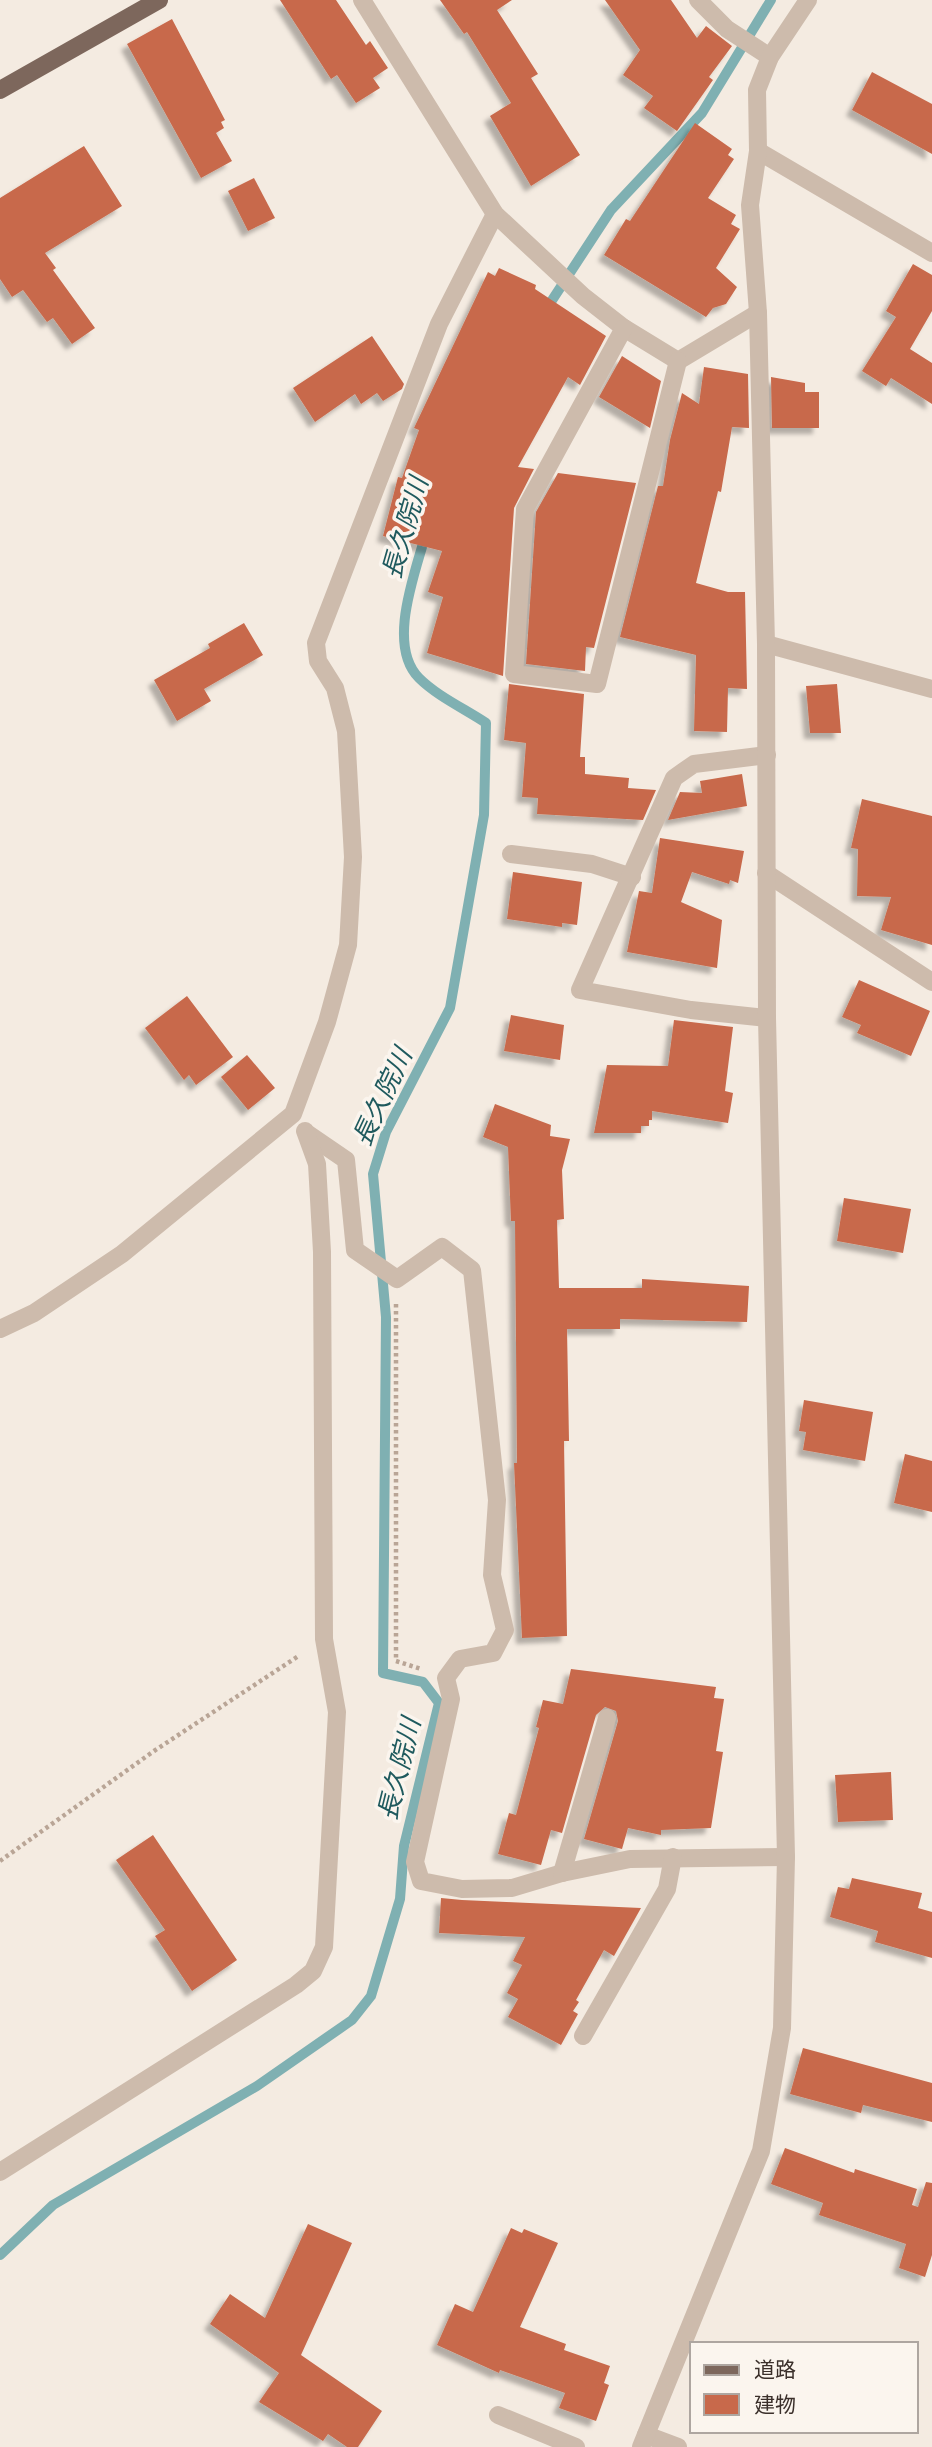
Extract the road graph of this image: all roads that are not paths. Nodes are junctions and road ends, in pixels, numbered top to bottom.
1 (159, 0) edge
2 (362, 0) edge
3 (698, 0) edge
4 (808, 0) edge
5 (766, 55) junction
6 (0, 90) edge
7 (758, 151) junction
8 (495, 214) junction
9 (932, 253) edge
10 (758, 313) junction
11 (624, 328) junction
12 (678, 361) junction
13 (766, 644) junction
14 (932, 689) edge
15 (767, 755) junction
16 (511, 854) dead end
17 (766, 873) junction
18 (632, 877) junction
19 (932, 982) edge
20 (766, 1017) junction
21 (293, 1114) junction
22 (308, 1134) junction
23 (0, 1329) edge
24 (607, 1718) dead end
25 (673, 1857) junction
26 (786, 1857) junction
27 (562, 1873) junction
28 (583, 2036) dead end
29 (0, 2172) edge
30 (498, 2415) dead end
31 (643, 2441) edge
32 (576, 2447) edge
33 (678, 2447) edge

1 - 6 main road
2 - 8 street
3 - 5 street
4 - 5 street
5 - 7 street
7 - 9 street
7 - 10 street
8 - 11 street
8 - 21 street
10 - 12 street
10 - 13 street
11 - 12 street
11 - 12 street
13 - 14 street
13 - 15 street
15 - 17 street
15 - 18 street
16 - 18 street
17 - 19 street
17 - 20 street
18 - 20 street
20 - 26 street
21 - 22 street
21 - 23 street
22 - 27 street
22 - 29 street
24 - 27 street
25 - 26 street
25 - 27 street
25 - 28 street
26 - 31 street
30 - 32 street
31 - 33 street

